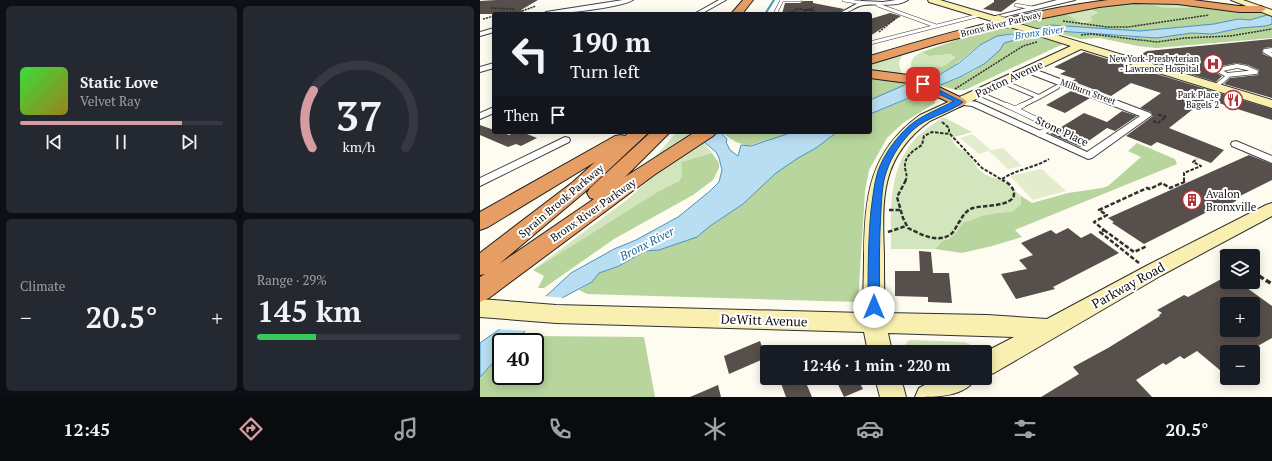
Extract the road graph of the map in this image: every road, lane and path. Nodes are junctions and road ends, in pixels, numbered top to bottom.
1 (630, 0) edge
2 (723, 0) edge
3 (748, 0) edge
4 (800, 0) edge
5 (844, 0) edge
6 (905, 0) edge
7 (933, 0) edge
8 (1068, 0) edge
9 (1113, 0) edge
10 (1134, 0) edge
11 (1234, 0) edge
12 (862, 4) junction
13 (878, 4) junction
14 (609, 5) junction
15 (870, 5) junction
16 (1016, 5) dead end
17 (536, 6) dead end
18 (491, 8) dead end
19 (814, 8) dead end
20 (1032, 8) junction
21 (514, 9) dead end
22 (1261, 9) junction
23 (522, 11) dead end
24 (560, 12) edge
25 (607, 12) edge
26 (701, 12) edge
27 (738, 12) edge
28 (776, 12) edge
29 (804, 12) edge
30 (845, 12) edge
31 (857, 12) edge
32 (1272, 13) edge
33 (1210, 15) dead end
34 (492, 16) edge
35 (990, 17) junction
36 (484, 18) dead end
37 (896, 19) dead end
38 (1059, 21) dead end
39 (938, 26) junction
40 (480, 27) edge
41 (492, 29) edge
42 (492, 30) edge
43 (1272, 30) edge
44 (480, 34) edge
45 (959, 34) junction
46 (874, 35) dead end
47 (885, 35) dead end
48 (894, 37) junction
49 (1079, 41) junction
50 (872, 42) edge
51 (1038, 42) dead end
52 (872, 48) edge
53 (1272, 50) edge
54 (872, 54) edge
55 (1272, 55) edge
56 (872, 59) edge
57 (480, 62) edge
58 (492, 66) edge
59 (492, 66) edge
60 (480, 70) edge
61 (1028, 70) junction
62 (872, 74) edge
63 (1227, 75) junction
64 (911, 79) junction
65 (1003, 82) junction
66 (1057, 87) dead end
67 (1215, 87) junction
68 (978, 93) junction
69 (1039, 96) junction
70 (956, 97) junction
71 (1272, 104) edge
72 (1015, 109) junction
73 (492, 111) edge
74 (1151, 114) junction
75 (480, 116) edge
76 (939, 117) dead end
77 (1162, 120) dead end
78 (948, 133) junction
79 (635, 134) edge
80 (637, 134) edge
81 (659, 134) edge
82 (705, 134) edge
83 (1039, 134) junction
84 (565, 140) dead end
85 (1236, 144) dead end
86 (1049, 159) dead end
87 (1197, 159) dead end
88 (1272, 160) edge
89 (1002, 179) junction
90 (480, 182) edge
91 (1272, 209) edge
92 (888, 210) dead end
93 (901, 210) junction
94 (480, 221) edge
95 (906, 226) junction
96 (1104, 230) junction
97 (888, 232) dead end
98 (1147, 246) dead end
99 (1139, 263) dead end
100 (1260, 276) edge
101 (484, 279) edge
102 (1272, 284) edge
103 (480, 308) edge
104 (875, 324) junction
105 (1048, 329) junction
106 (879, 345) edge
107 (992, 361) edge
108 (890, 385) edge
109 (950, 385) edge
110 (893, 397) edge
111 (928, 397) edge

1 - 14 street
2 - 26 street
3 - 27 highway
4 - 28 lane
5 - 12 lane
6 - 13 street
7 - 35 street
8 - 20 street
9 - 54 highway, Bronx River Parkway
10 - 22 highway, Bronx River Parkway
10 - 45 highway, Bronx River Parkway
11 - 22 street
12 - 15 street
12 - 30 street
13 - 15 street
13 - 39 lane
14 - 24 street
14 - 25 street
15 - 31 street
16 - 20 lane
17 - 23 path
18 - 21 path
19 - 29 path
20 - 35 street
22 - 32 street
33 - 38 path
34 - 36 path
35 - 39 lane
35 - 49 street, bridge
35 - 52 highway
37 - 46 path
39 - 48 lane
40 - 41 street
42 - 44 street
43 - 49 path
45 - 56 highway, Bronx River Parkway
45 - 64 highway
47 - 48 lane
48 - 50 lane
49 - 61 street, Paxton Avenue
49 - 67 street
51 - 70 path
53 - 55 lane
57 - 58 street
59 - 60 street
61 - 65 street, Paxton Avenue
61 - 74 street, Milburn Street
62 - 64 highway
63 - 63 lane
63 - 67 lane
64 - 70 highway
65 - 68 street, Paxton Avenue
65 - 69 lane
66 - 69 lane
67 - 71 street
68 - 70 street, Paxton Avenue
68 - 72 lane
69 - 72 lane
70 - 83 street, Stone Place
70 - 104 street, Paxton Avenue
72 - 83 lane
73 - 75 street
74 - 77 path
74 - 83 street, Stone Place
76 - 78 path
78 - 89 path
78 - 93 path
79 - 94 highway
80 - 101 highway, Sprain Brook Parkway
81 - 101 highway, Sprain Brook Parkway
82 - 101 highway, Bronx River Parkway
84 - 90 street
85 - 88 street
86 - 89 path
87 - 96 path
89 - 95 path
91 - 105 street, Parkway Road
92 - 93 path
93 - 95 path
95 - 97 path
96 - 98 path
96 - 99 path
100 - 102 path
103 - 104 street, DeWitt Avenue
104 - 105 street, DeWitt Avenue
104 - 106 street, Paxton Avenue
105 - 107 street, Parkway Road
108 - 110 street
109 - 111 street

